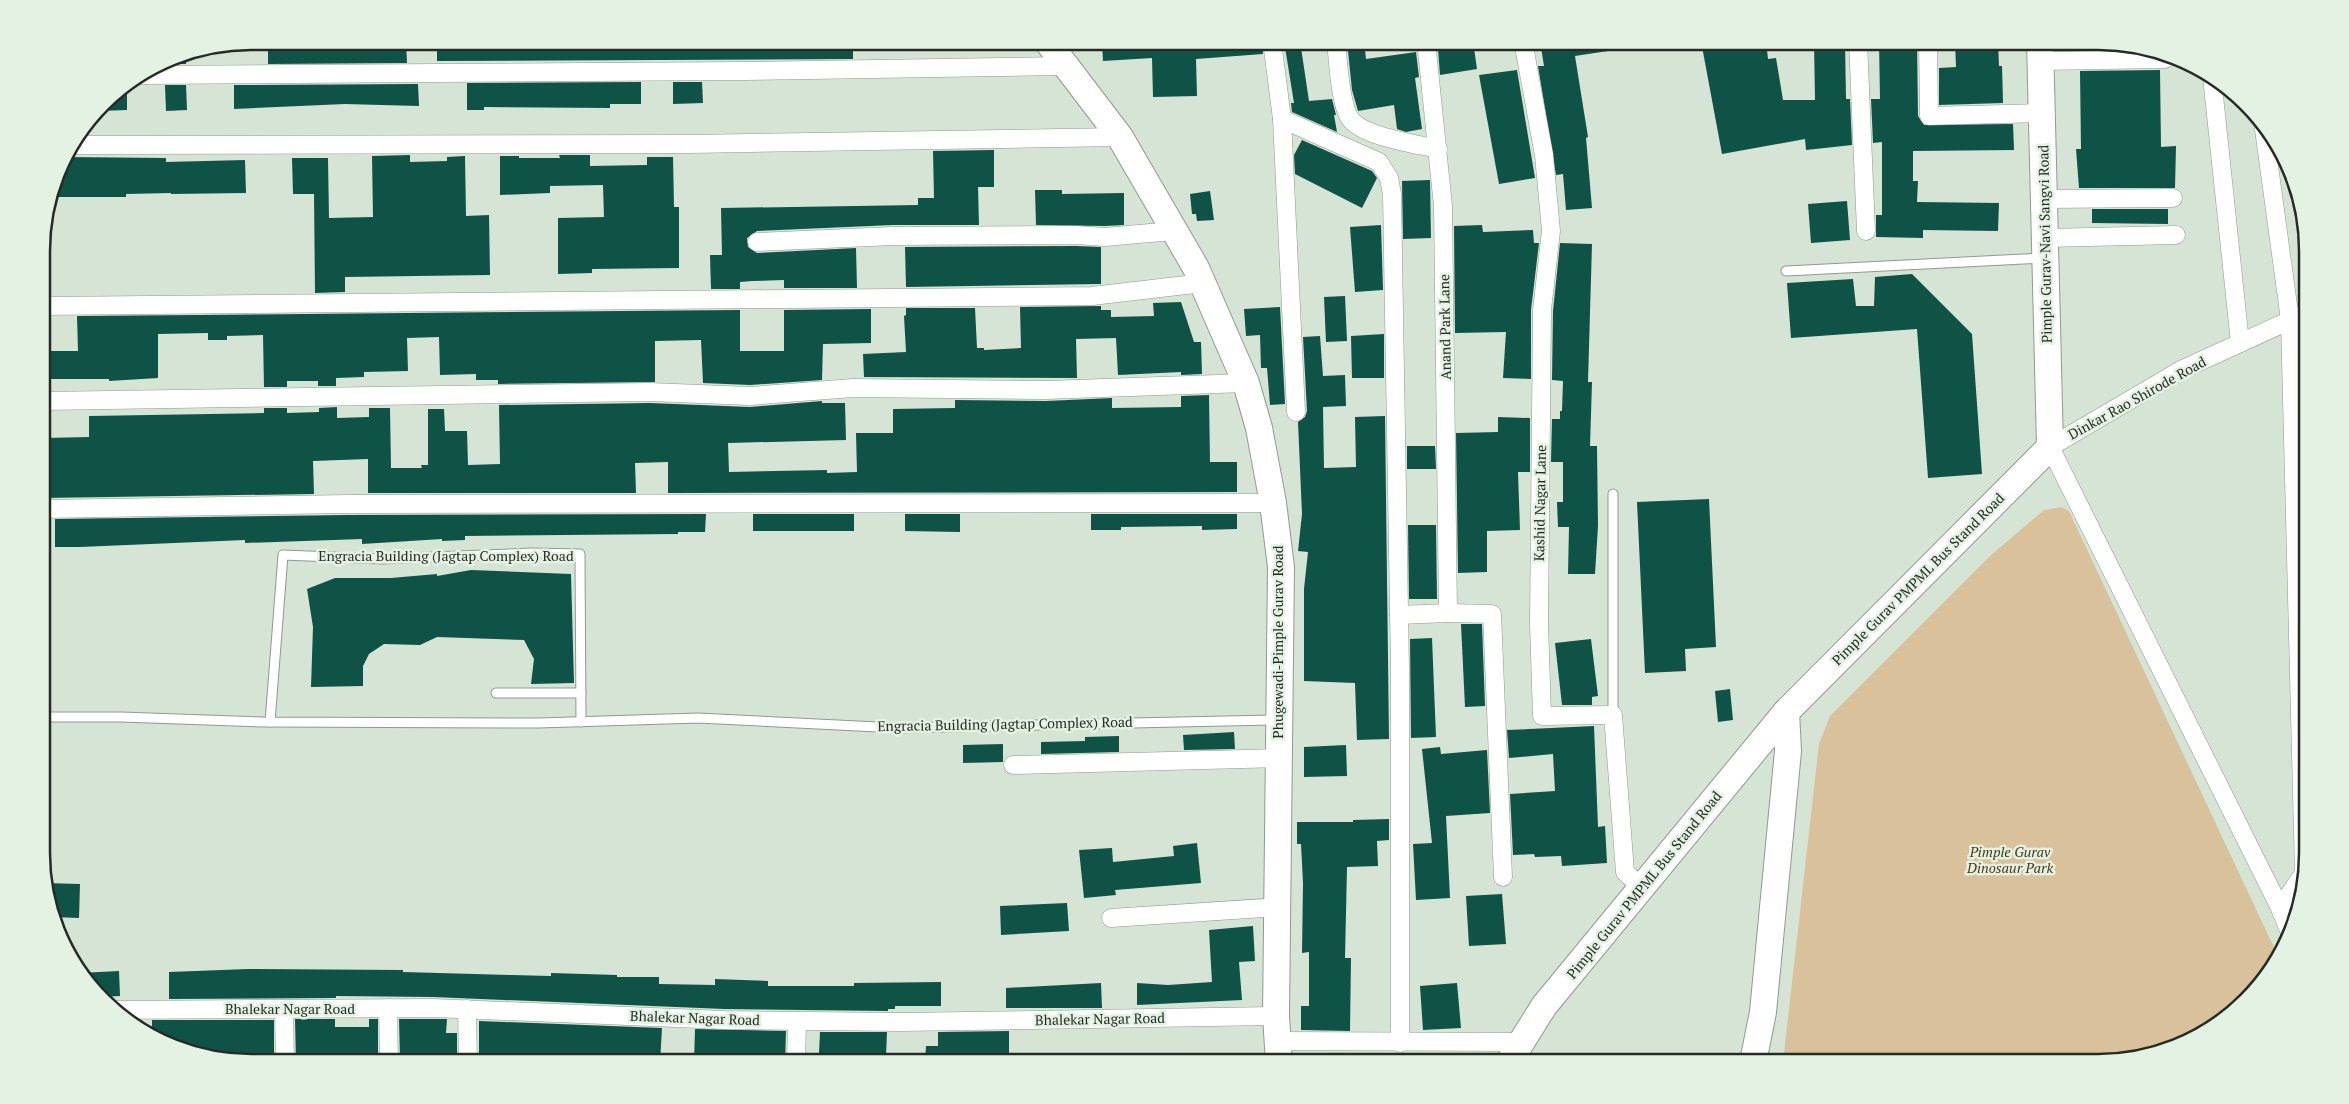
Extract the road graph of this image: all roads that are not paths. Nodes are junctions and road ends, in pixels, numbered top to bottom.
1 (1054, 50) edge
2 (1273, 50) edge
3 (1337, 50) edge
4 (1427, 50) edge
5 (1525, 50) edge
6 (1858, 50) edge
7 (1928, 50) edge
8 (2040, 51) edge
9 (2154, 58) edge
10 (1066, 66) junction
11 (154, 75) edge
12 (2213, 86) edge
13 (2042, 113) junction
14 (1282, 120) junction
15 (1120, 137) junction
16 (2265, 140) edge
17 (80, 145) edge
18 (1438, 149) junction
19 (2173, 198) dead end
20 (2044, 199) junction
21 (1173, 230) junction
22 (1866, 231) dead end
23 (2176, 235) dead end
24 (757, 242) dead end
25 (2045, 248) junction
26 (1786, 271) dead end
27 (1203, 283) junction
28 (50, 306) edge
29 (2299, 316) edge
30 (2290, 320) junction
31 (2240, 343) junction
32 (1246, 383) junction
33 (50, 401) edge
34 (1296, 412) dead end
35 (2050, 447) junction
36 (1613, 494) dead end
37 (1273, 503) junction
38 (50, 508) edge
39 (2299, 535) edge
40 (1448, 613) junction
41 (1399, 615) junction
42 (496, 693) dead end
43 (581, 693) junction
44 (1786, 712) junction
45 (1613, 715) junction
46 (50, 717) edge
47 (1279, 720) junction
48 (270, 722) junction
49 (581, 722) junction
50 (1279, 758) junction
51 (1012, 765) dead end
52 (1503, 877) dead end
53 (2296, 884) edge
54 (1642, 888) junction
55 (1278, 907) junction
56 (2280, 908) junction
57 (1111, 918) dead end
58 (2286, 923) edge
59 (388, 1008) junction
60 (467, 1009) junction
61 (125, 1010) edge
62 (284, 1010) junction
63 (797, 1021) junction
64 (1277, 1040) edge
65 (1400, 1043) junction
66 (1516, 1052) edge
67 (285, 1054) edge
68 (389, 1054) edge
69 (468, 1054) edge
70 (796, 1054) edge
71 (1755, 1054) edge

1 - 10 street, Phugewadi-Pimple Gurav Road
2 - 14 street
3 - 18 street
4 - 18 street, Anand Park Lane
5 - 45 street, Kashid Nagar Lane
6 - 22 street
7 - 13 street
8 - 9 street
8 - 13 street, Pimple Gurav-Navi Sangvi Road
10 - 11 street
10 - 15 street, Phugewadi-Pimple Gurav Road
12 - 31 street
13 - 20 street, Pimple Gurav-Navi Sangvi Road
14 - 34 street
14 - 41 street
15 - 17 street
15 - 21 street, Phugewadi-Pimple Gurav Road
16 - 30 street
18 - 40 street, Anand Park Lane
19 - 20 street
20 - 25 street, Pimple Gurav-Navi Sangvi Road
21 - 24 street
21 - 27 street, Phugewadi-Pimple Gurav Road
23 - 25 street
25 - 26 lane
25 - 35 street, Pimple Gurav-Navi Sangvi Road
27 - 28 street
27 - 32 street, Phugewadi-Pimple Gurav Road
29 - 30 street, Dinkar Rao Shirode Road
30 - 31 street, Dinkar Rao Shirode Road
30 - 39 street
31 - 35 street, Dinkar Rao Shirode Road
32 - 33 street
32 - 37 street, Phugewadi-Pimple Gurav Road
35 - 44 street, Pimple Gurav PMPML Bus Stand Road
35 - 56 street
36 - 45 lane
37 - 38 street
37 - 47 street, Phugewadi-Pimple Gurav Road
40 - 41 street
40 - 52 street
41 - 65 street
42 - 43 lane
43 - 48 lane, Engracia Building (Jagtap Complex) Road
43 - 49 lane, Engracia Building (Jagtap Complex) Road
44 - 54 street, Pimple Gurav PMPML Bus Stand Road
44 - 71 street
45 - 54 street
46 - 48 lane, Engracia Building (Jagtap Complex) Road
47 - 49 lane, Engracia Building (Jagtap Complex) Road
47 - 50 street, Phugewadi-Pimple Gurav Road
48 - 49 lane, Engracia Building (Jagtap Complex) Road
50 - 51 street
50 - 55 street, Phugewadi-Pimple Gurav Road
53 - 56 street
54 - 66 street, Pimple Gurav PMPML Bus Stand Road
55 - 57 street
55 - 64 street, Phugewadi-Pimple Gurav Road
56 - 58 street
59 - 60 street, Bhalekar Nagar Road
59 - 62 street, Bhalekar Nagar Road
59 - 68 street
60 - 63 street, Bhalekar Nagar Road
60 - 69 street
61 - 62 street, Bhalekar Nagar Road
62 - 67 street
63 - 64 street, Bhalekar Nagar Road
63 - 70 street
64 - 65 street, Bhalekar Nagar Road
65 - 66 street, Bhalekar Nagar Road

